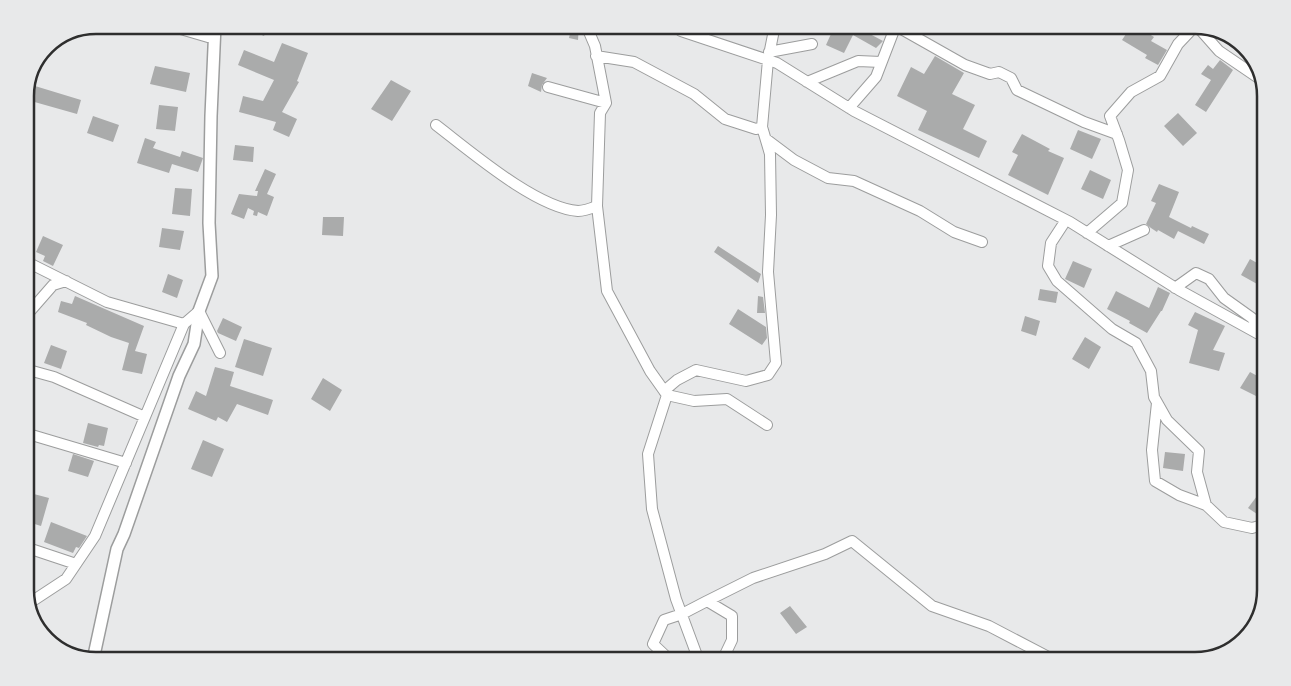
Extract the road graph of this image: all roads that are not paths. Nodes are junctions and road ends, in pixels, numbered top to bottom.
1 (198, 34) edge
2 (215, 34) edge
3 (589, 34) edge
4 (692, 34) edge
5 (773, 34) edge
6 (892, 34) edge
7 (912, 34) edge
8 (1187, 34) edge
9 (1204, 34) edge
10 (208, 37) dead end
11 (812, 44) dead end
12 (596, 56) junction
13 (769, 56) junction
14 (881, 62) junction
15 (1254, 75) edge
16 (807, 82) junction
17 (548, 88) dead end
18 (606, 103) junction
19 (849, 108) junction
20 (436, 125) dead end
21 (762, 127) junction
22 (1117, 134) junction
23 (766, 139) junction
24 (597, 206) junction
25 (1066, 220) junction
26 (1144, 230) dead end
27 (1087, 233) junction
28 (982, 242) dead end
29 (1108, 246) junction
30 (34, 265) edge
31 (66, 281) junction
32 (1175, 288) junction
33 (34, 307) edge
34 (199, 311) junction
35 (184, 324) junction
36 (1257, 325) edge
37 (1257, 333) edge
38 (220, 353) dead end
39 (34, 371) edge
40 (666, 393) junction
41 (1157, 403) junction
42 (145, 417) junction
43 (767, 424) dead end
44 (34, 436) edge
45 (126, 463) junction
46 (1206, 505) junction
47 (1257, 527) edge
48 (34, 551) edge
49 (76, 564) junction
50 (35, 600) edge
51 (708, 601) junction
52 (682, 614) junction
53 (95, 652) edge
54 (662, 652) edge
55 (696, 652) edge
56 (726, 652) edge
57 (1039, 652) edge

1 - 10 street
2 - 34 street
3 - 12 street
4 - 13 street
5 - 13 street
6 - 14 street
7 - 22 street
8 - 22 street
9 - 15 street
11 - 13 street
12 - 18 street
12 - 21 street
13 - 16 street
13 - 21 street
14 - 16 street
14 - 19 street
16 - 19 street
17 - 18 street
18 - 24 street
19 - 25 street
20 - 24 street
21 - 23 street
22 - 27 street
23 - 28 street
23 - 40 street
24 - 40 street
25 - 27 street
25 - 41 street
26 - 29 street
27 - 29 street
29 - 32 street
30 - 31 street
31 - 33 street
31 - 35 street
32 - 36 street
32 - 37 street
34 - 35 street
34 - 38 street
34 - 53 street
35 - 42 street
39 - 42 street
40 - 43 street
40 - 52 street
41 - 46 street
41 - 46 street
42 - 45 street
44 - 45 street
45 - 49 street
46 - 47 street
48 - 49 street
49 - 50 street
51 - 52 street
51 - 56 street
51 - 57 street
52 - 54 street
52 - 55 street

